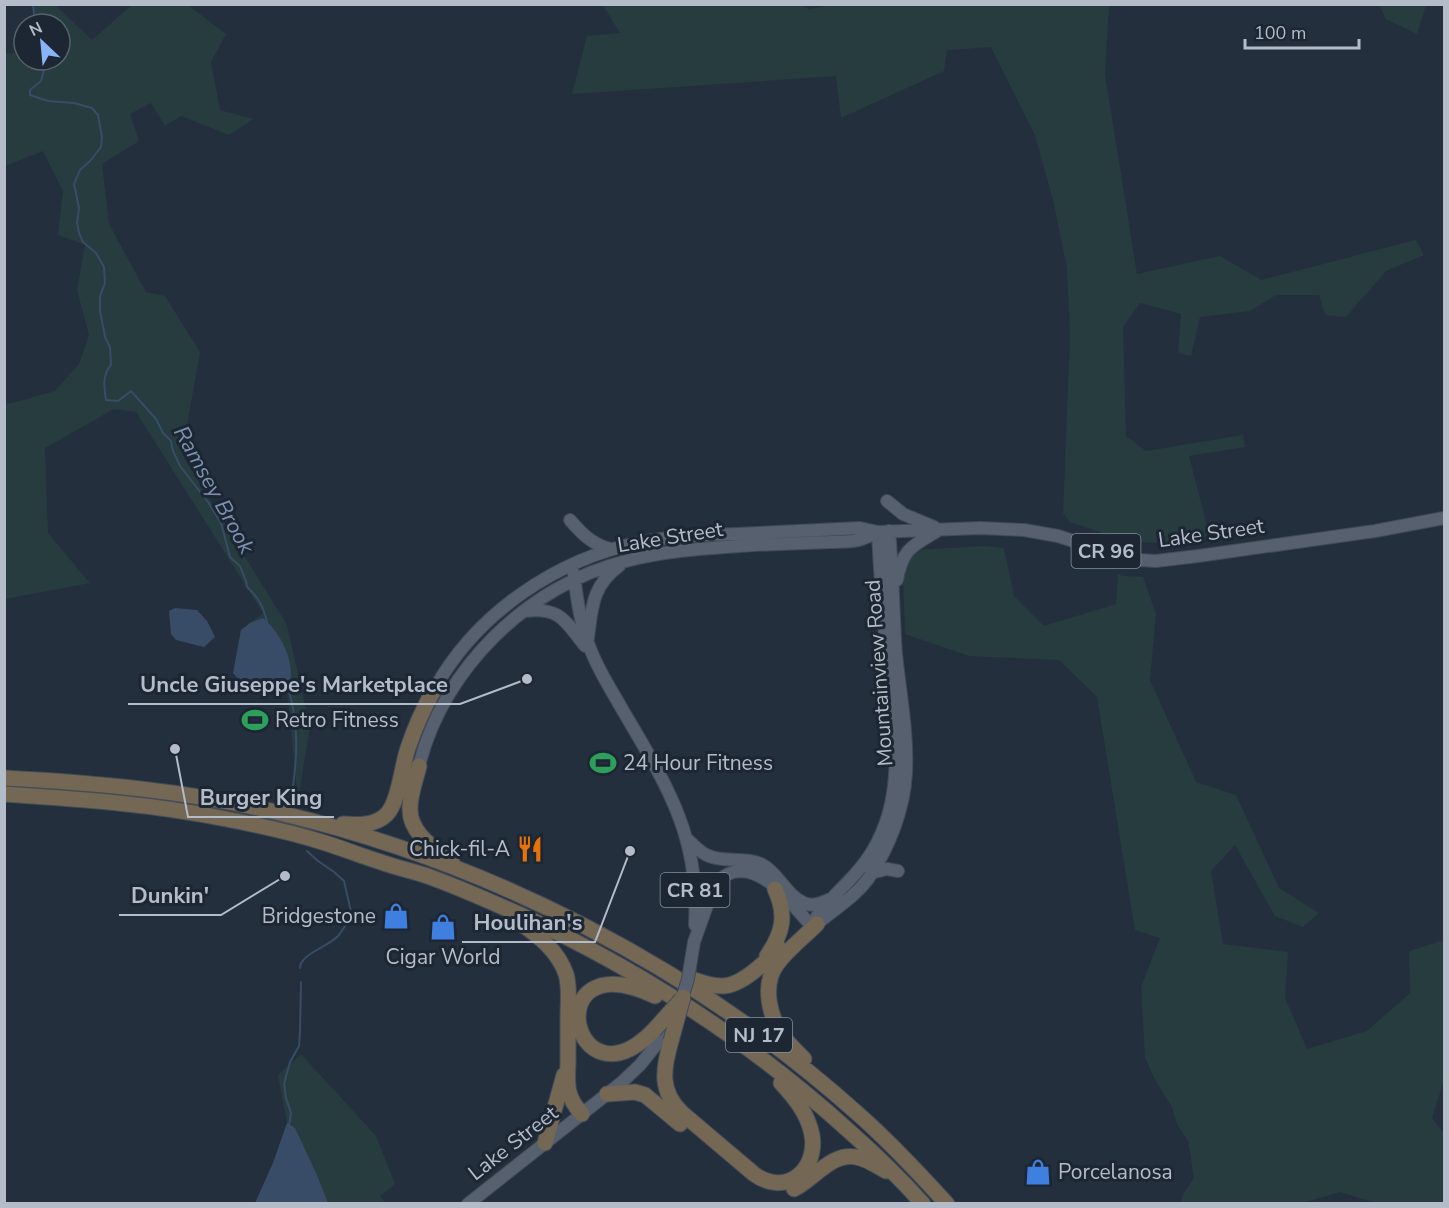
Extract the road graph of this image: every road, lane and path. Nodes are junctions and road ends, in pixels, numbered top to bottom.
1 (887, 501) dead end
2 (1444, 518) edge
3 (570, 520) dead end
4 (940, 529) junction
5 (884, 531) junction
6 (611, 549) junction
7 (626, 561) junction
8 (573, 564) junction
9 (575, 580) junction
10 (893, 602) junction
11 (524, 612) junction
12 (589, 648) junction
13 (435, 688) joint
14 (419, 766) joint
15 (4, 778) edge
16 (4, 794) edge
17 (304, 819) junction
18 (687, 839) junction
19 (881, 846) junction
20 (898, 871) dead end
21 (464, 872) junction
22 (871, 873) junction
23 (775, 889) junction
24 (833, 897) junction
25 (485, 899) junction
26 (813, 924) junction
27 (694, 942) junction
28 (652, 964) junction
29 (759, 967) junction
30 (682, 997) joint
31 (708, 1021) junction
32 (663, 1035) junction
33 (753, 1052) junction
34 (568, 1064) junction
35 (607, 1094) junction
36 (857, 1113) junction
37 (582, 1114) junction
38 (545, 1143) junction
39 (897, 1176) junction
40 (468, 1203) edge
41 (923, 1203) edge
42 (947, 1203) edge

1 - 4 main road
2 - 4 main road, Lake Street / CR 96
3 - 6 main road
4 - 5 main road, Lake Street / CR 96
4 - 10 main road
5 - 6 main road, Lake Street / CR 96
5 - 7 main road, Lake Street / CR 96
5 - 10 main road, Mountainview Road
5 - 19 main road, Mountainview Road
6 - 8 main road, Lake Street / CR 96
7 - 9 main road, Lake Street / CR 96
7 - 12 main road
8 - 9 main road
8 - 13 main road, Lake Street
9 - 11 main road, Lake Street
9 - 12 main road, CR 81
10 - 19 main road, Mountainview Road
11 - 12 main road
11 - 14 main road, Lake Street
12 - 18 main road, CR 81
13 - 17 highway
14 - 21 highway
15 - 17 highway, NJ 17
16 - 25 highway, NJ 17
17 - 21 highway, NJ 17
18 - 24 main road
18 - 27 main road, CR 81
19 - 22 main road, Mountainview Road
19 - 24 main road, Mountainview Road
20 - 22 main road
21 - 28 highway, NJ 17
22 - 26 main road, Mountainview Road
23 - 26 main road
23 - 27 main road
23 - 29 highway
24 - 26 main road, Mountainview Road
25 - 31 highway, NJ 17
25 - 34 highway
26 - 29 highway
26 - 36 highway
27 - 30 main road, CR 81, bridge
28 - 29 highway
28 - 36 highway, NJ 17
30 - 32 highway, bridge
31 - 32 highway
31 - 33 highway, NJ 17
32 - 33 highway
32 - 35 main road, Lake Street
33 - 39 highway, NJ 17
34 - 37 highway
34 - 38 highway
35 - 37 main road, Lake Street
35 - 39 highway
36 - 42 highway, NJ 17
37 - 38 main road, Lake Street
38 - 40 main road, Lake Street
39 - 41 highway, NJ 17

